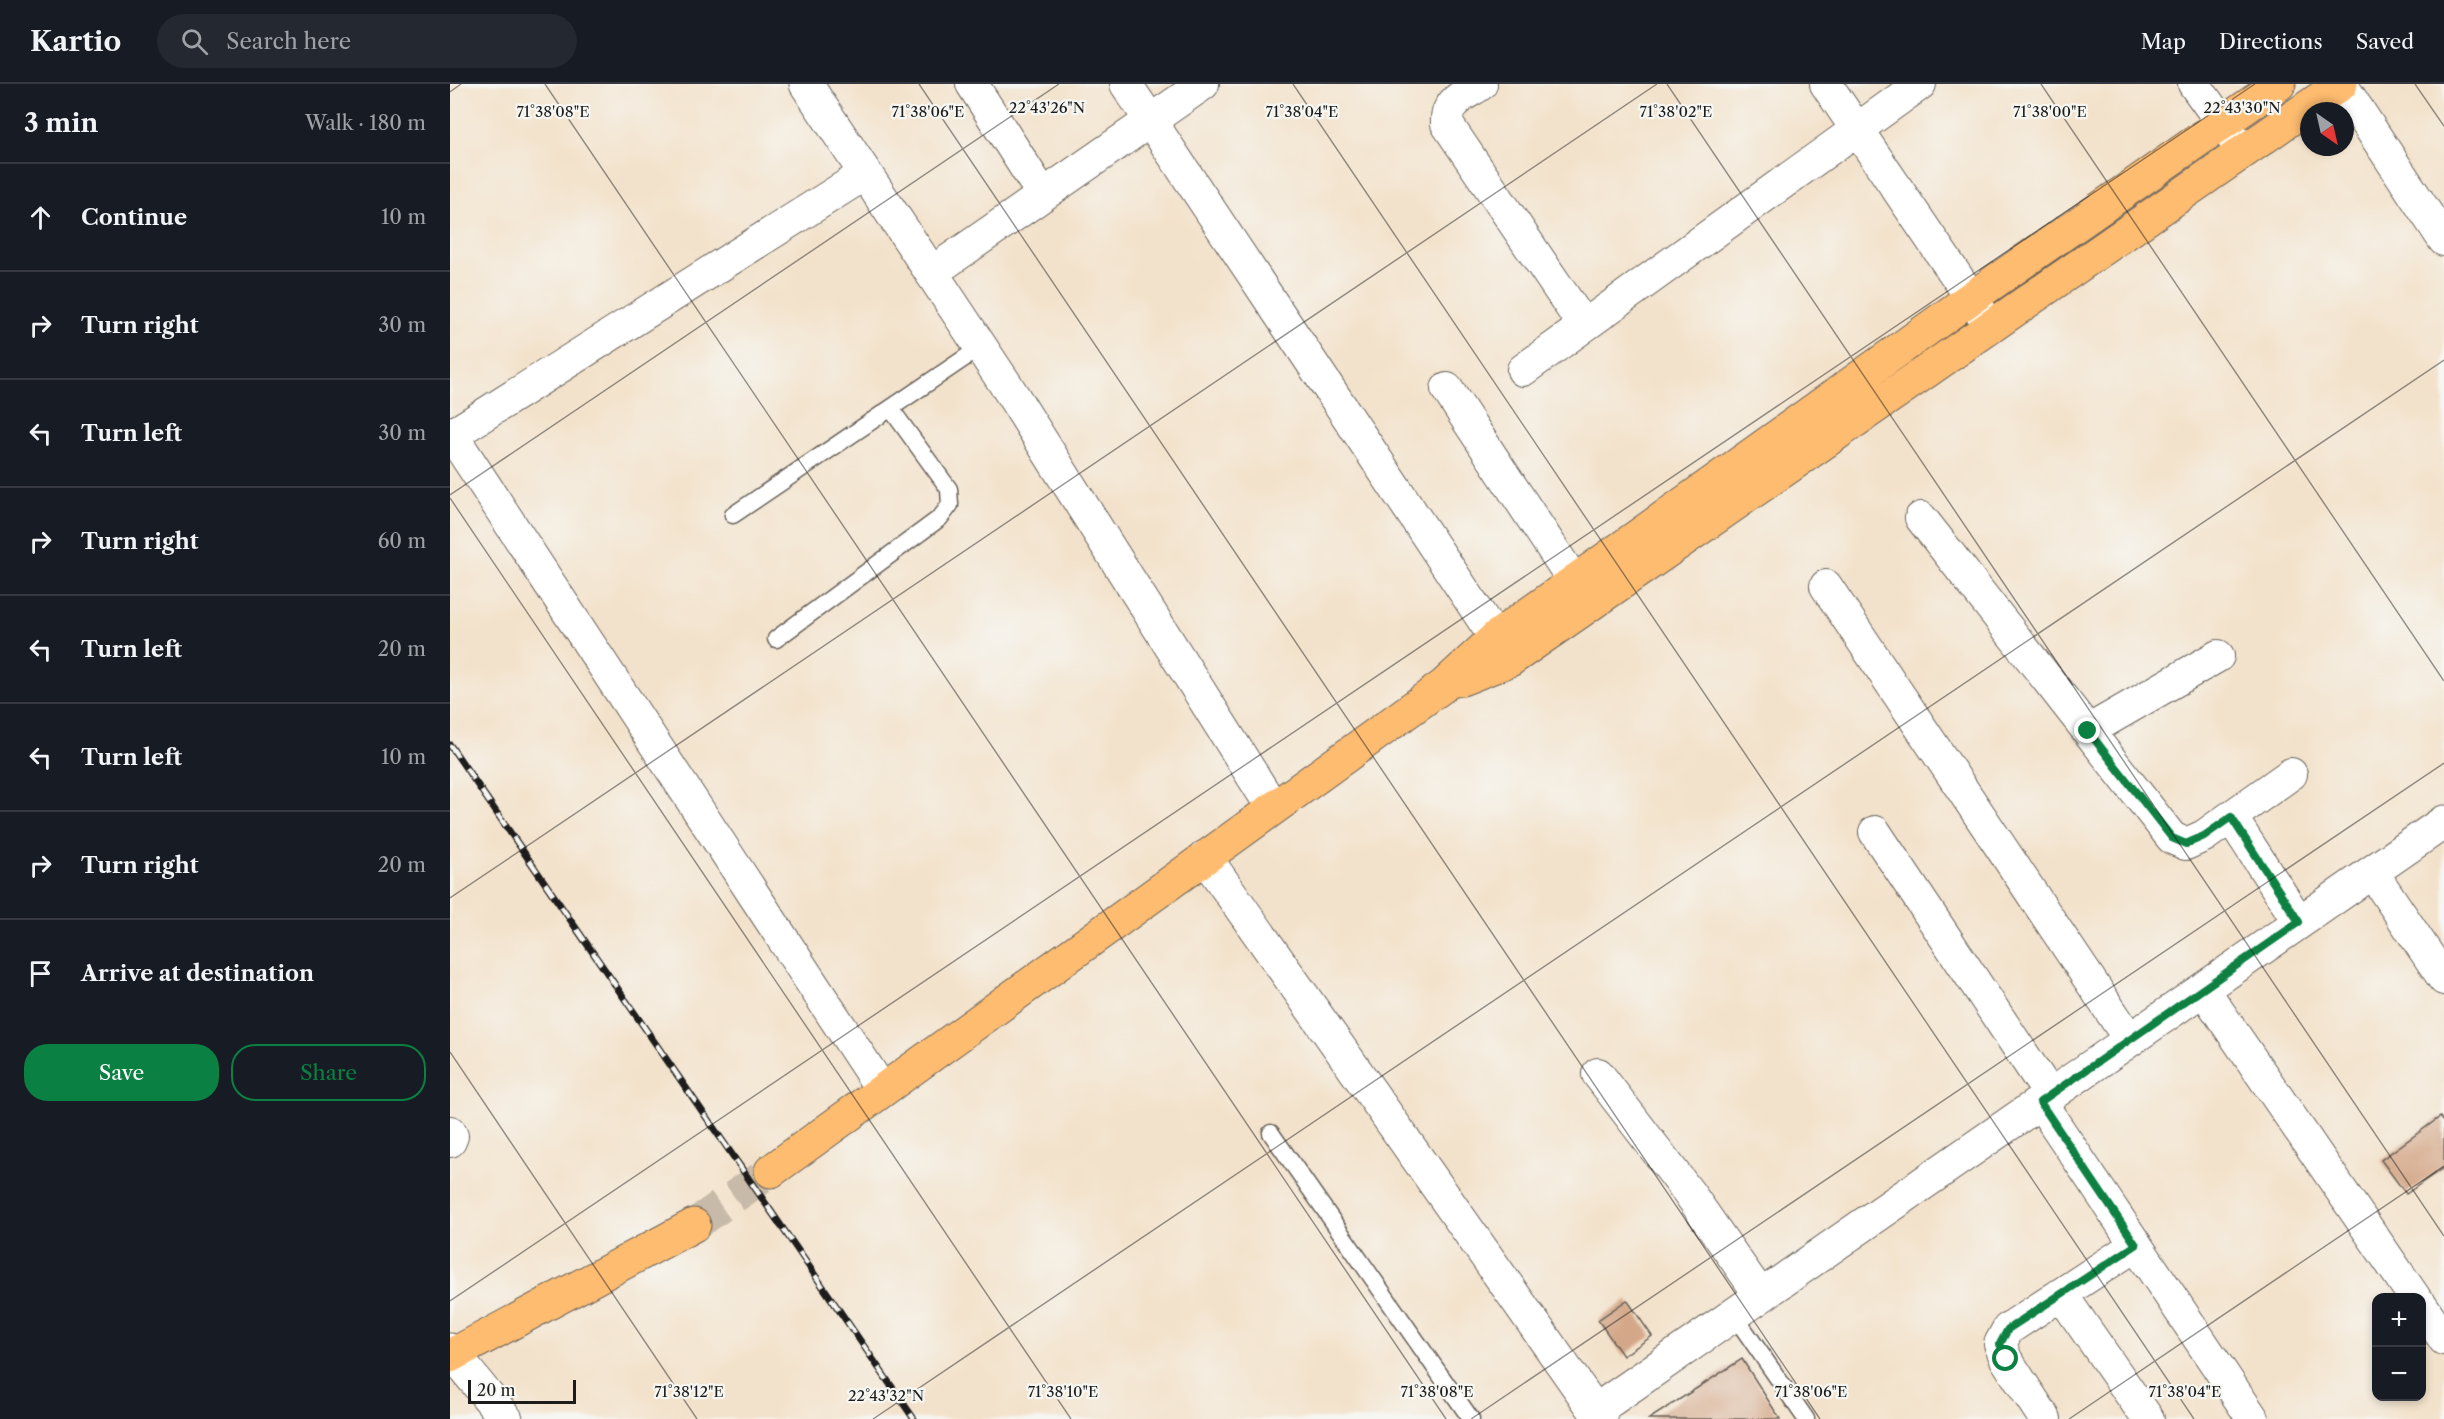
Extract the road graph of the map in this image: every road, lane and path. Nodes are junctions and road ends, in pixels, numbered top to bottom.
1 (806, 84) edge
2 (972, 84) edge
3 (1126, 84) edge
4 (1203, 84) edge
5 (1481, 84) edge
6 (1826, 84) edge
7 (1920, 84) edge
8 (2194, 84) edge
9 (2279, 84) edge
10 (2341, 84) edge
11 (1150, 120) junction
12 (2222, 123) junction
13 (1857, 129) junction
14 (2243, 152) junction
15 (866, 174) junction
16 (1043, 195) junction
17 (2444, 240) edge
18 (931, 273) junction
19 (1971, 298) junction
20 (1584, 326) junction
21 (1990, 327) junction
22 (981, 347) junction
23 (1523, 370) dead end
24 (1447, 389) dead end
25 (891, 409) junction
26 (451, 433) edge
27 (733, 515) dead end
28 (1921, 519) dead end
29 (1826, 586) dead end
30 (1582, 593) junction
31 (776, 639) dead end
32 (1503, 650) junction
33 (2218, 656) dead end
34 (2088, 731) junction
35 (2291, 774) dead end
36 (1273, 808) junction
37 (2231, 817) junction
38 (2444, 822) edge
39 (1875, 832) dead end
40 (1205, 857) junction
41 (2372, 872) junction
42 (2299, 922) junction
43 (2444, 979) edge
44 (2204, 989) junction
45 (2130, 1040) junction
46 (1598, 1074) dead end
47 (882, 1090) junction
48 (2045, 1099) junction
49 (450, 1132) edge
50 (1271, 1133) dead end
51 (450, 1141) edge
52 (771, 1172) tunnel mouth
53 (694, 1225) tunnel mouth
54 (2136, 1245) junction
55 (2061, 1294) junction
56 (1761, 1296) junction
57 (1734, 1314) junction
58 (2431, 1314) edge
59 (451, 1354) edge
60 (1598, 1415) edge
61 (506, 1419) edge
62 (1471, 1419) edge
63 (1806, 1419) edge
64 (2045, 1419) edge
65 (2148, 1419) edge
66 (2253, 1419) edge

1 - 15 street
2 - 16 street
3 - 11 street
4 - 11 street
5 - 20 street
6 - 13 street
7 - 13 street
8 - 12 street
9 - 12 highway
10 - 14 highway
10 - 17 street
11 - 16 street
11 - 32 street
12 - 14 street
12 - 19 highway
13 - 19 street
13 - 20 street
14 - 21 highway
15 - 18 street
15 - 26 street
16 - 18 street
18 - 22 street
19 - 21 street
19 - 30 highway
20 - 23 street
21 - 30 highway
22 - 25 lane
22 - 36 street
24 - 30 street
25 - 27 lane
25 - 31 lane
26 - 47 street
28 - 34 street
29 - 45 street
30 - 32 highway
32 - 36 highway
33 - 34 street
34 - 37 street
35 - 37 street
36 - 40 highway
37 - 42 street
38 - 41 street
39 - 48 street
40 - 47 highway
40 - 60 street
41 - 42 street
41 - 43 street
42 - 44 street
44 - 45 street
44 - 58 street
45 - 48 street
46 - 56 street
47 - 52 highway
48 - 54 street
48 - 56 street
49 - 51 street
50 - 62 lane
53 - 59 highway
54 - 55 street
54 - 66 street
55 - 64 street
55 - 65 street
56 - 57 street
57 - 60 street
57 - 63 lane
59 - 61 street

